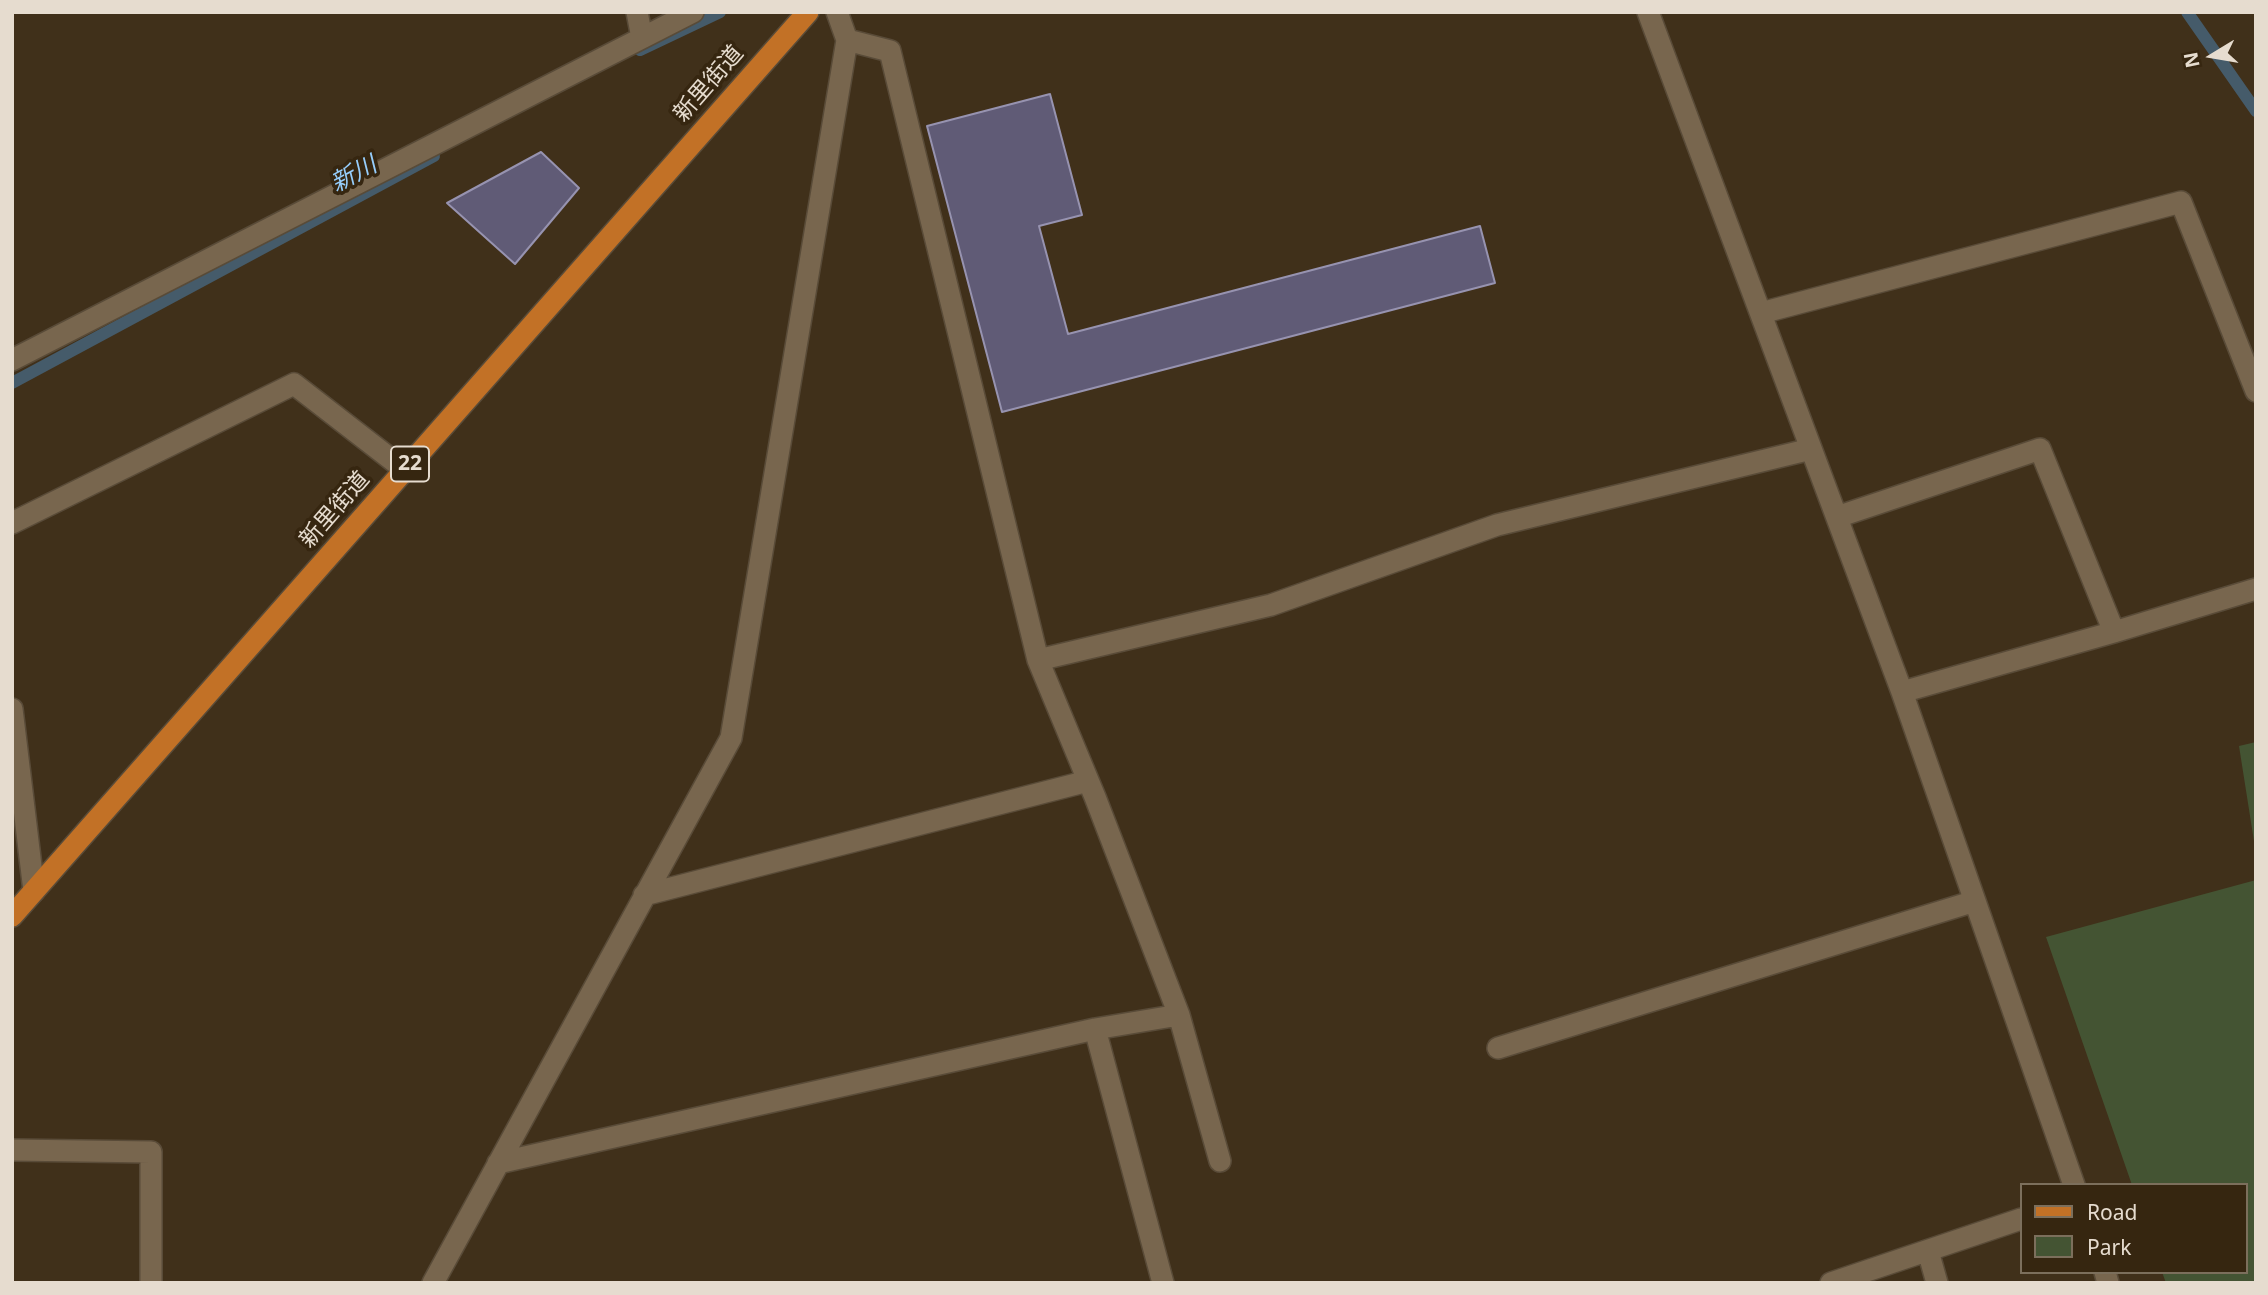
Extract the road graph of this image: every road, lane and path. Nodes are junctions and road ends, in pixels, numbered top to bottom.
1 (637, 12) edge
2 (693, 12) edge
3 (808, 12) edge
4 (837, 12) edge
5 (1648, 12) edge
6 (642, 38) junction
7 (847, 40) junction
8 (1761, 313) junction
9 (12, 360) edge
10 (2256, 391) edge
11 (1811, 449) junction
12 (405, 470) junction
13 (1837, 517) junction
14 (12, 523) edge
15 (2256, 589) edge
16 (2114, 632) junction
17 (1038, 660) junction
18 (1902, 692) junction
19 (12, 709) edge
20 (1088, 781) junction
21 (34, 891) junction
22 (644, 895) junction
23 (1975, 901) junction
24 (12, 916) edge
25 (1179, 1015) junction
26 (1095, 1029) junction
27 (1498, 1048) dead end
28 (12, 1150) edge
29 (1220, 1160) dead end
30 (498, 1163) junction
31 (2073, 1183) edge
32 (2020, 1219) edge
33 (1928, 1251) junction
34 (151, 1283) edge
35 (433, 1283) edge
36 (1163, 1283) edge
37 (1831, 1283) edge
38 (1937, 1283) edge

1 - 6 street
2 - 6 street
3 - 12 main road, 新里街道 / 22
4 - 7 street
5 - 8 street
6 - 9 street
7 - 17 street
7 - 22 street
8 - 10 street
8 - 11 street
11 - 13 street
11 - 17 street
12 - 14 street
12 - 21 main road, 新里街道 / 22
13 - 16 street
13 - 18 street
15 - 16 street
16 - 18 street
17 - 20 street
18 - 23 street
19 - 21 street
20 - 22 street
20 - 25 street
21 - 24 main road, 新里街道 / 22
22 - 30 street
23 - 27 street
23 - 31 street
25 - 26 street
25 - 29 street
26 - 30 street
26 - 36 street
28 - 34 street
30 - 35 street
32 - 33 street
33 - 37 street
33 - 38 street

